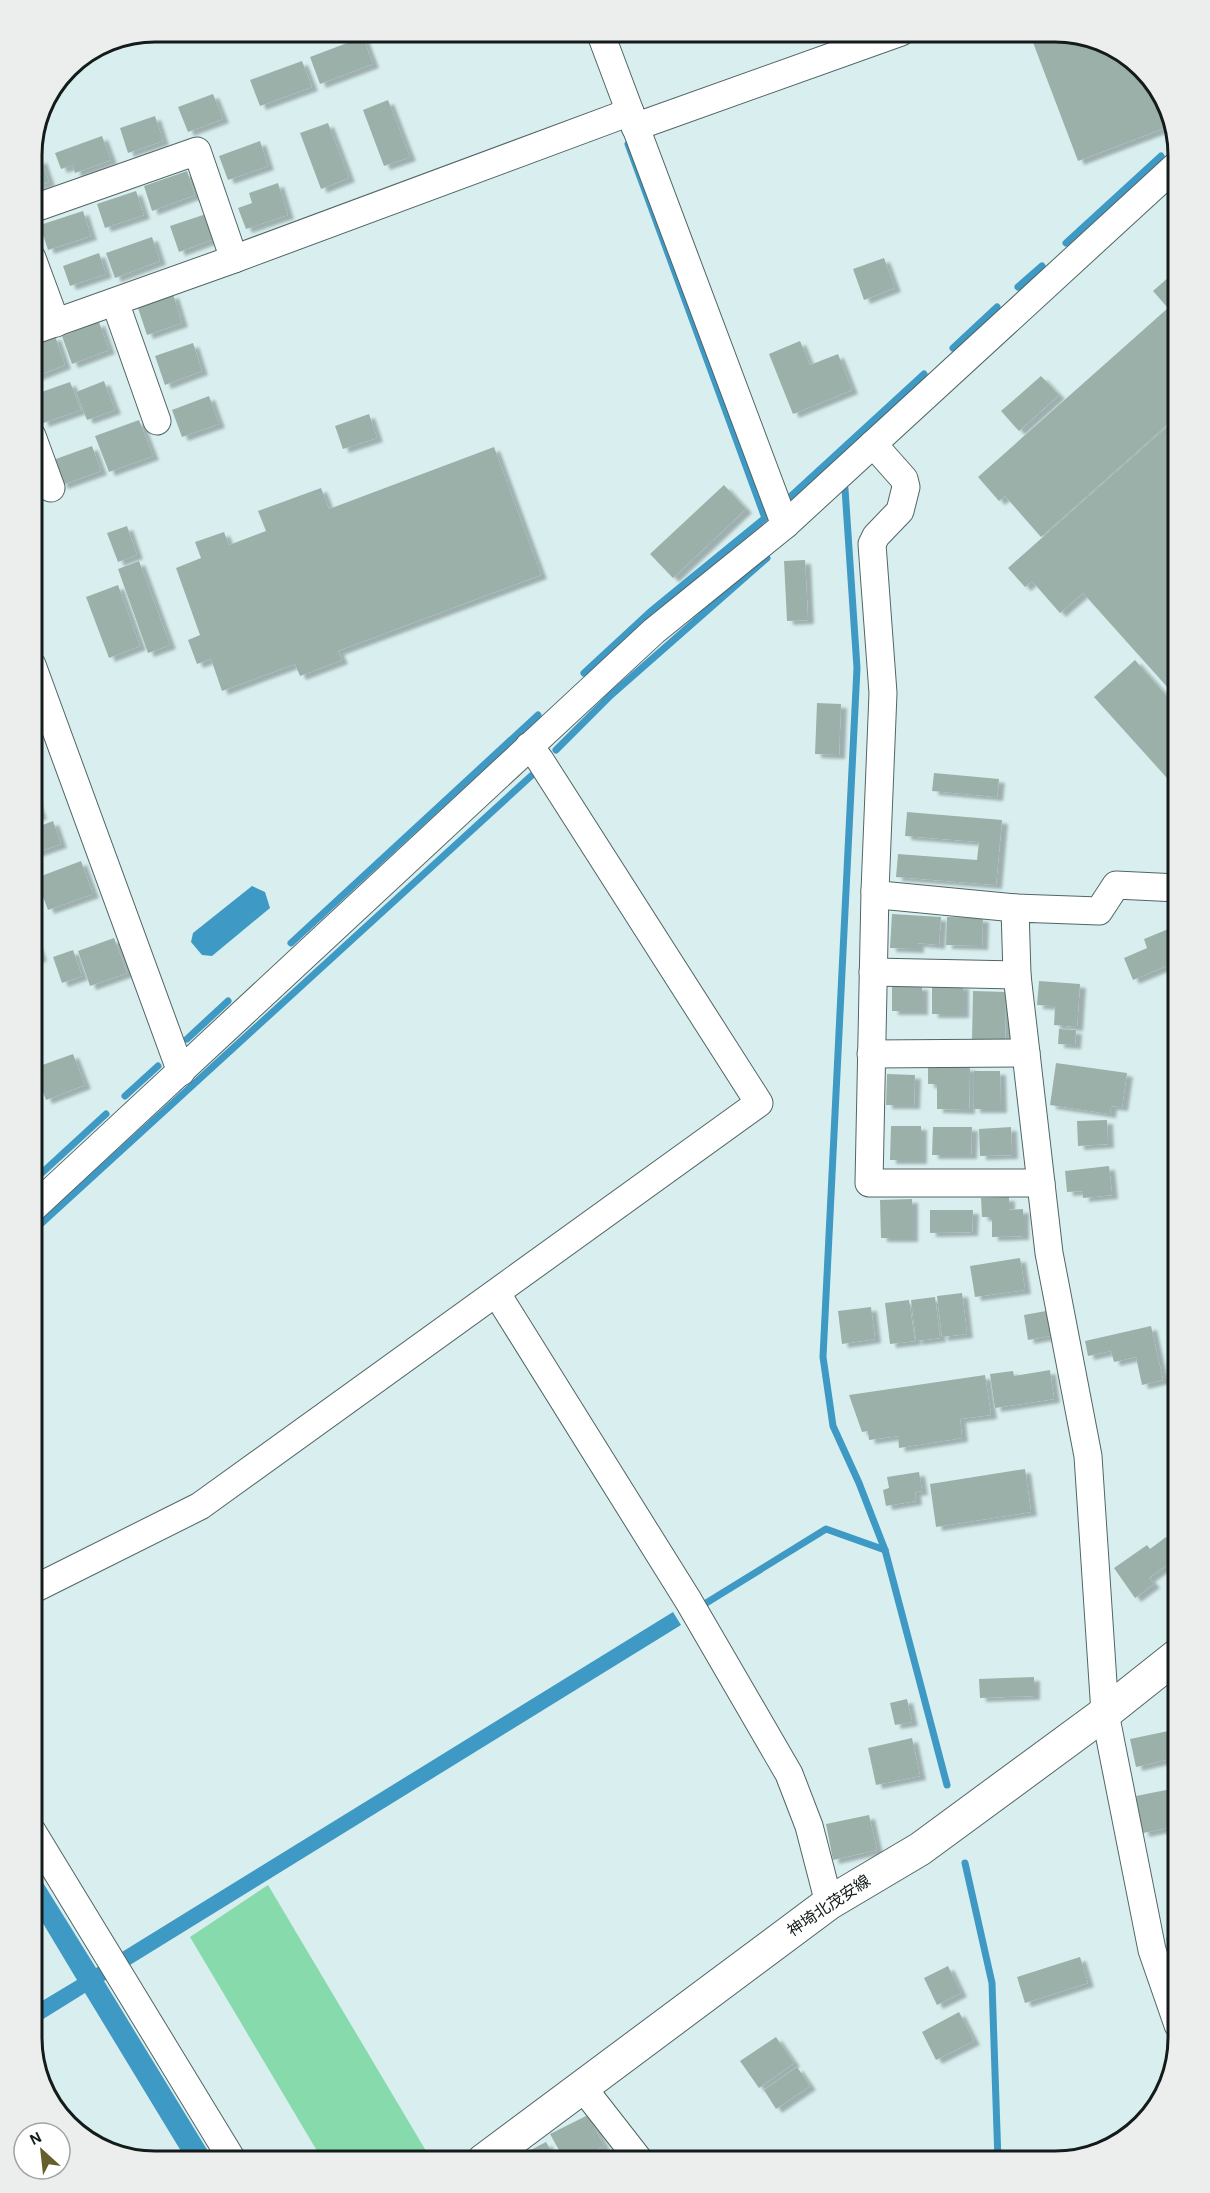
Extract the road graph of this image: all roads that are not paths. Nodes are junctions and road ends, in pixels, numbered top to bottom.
1 (604, 42) edge
2 (870, 42) edge
3 (633, 119) junction
4 (1168, 174) edge
5 (42, 205) edge
6 (234, 259) junction
7 (115, 302) junction
8 (44, 327) edge
9 (157, 421) dead end
10 (873, 444) junction
11 (42, 463) edge
12 (51, 488) dead end
13 (785, 525) junction
14 (42, 701) edge
15 (529, 746) junction
16 (1168, 887) edge
17 (875, 891) junction
18 (1015, 908) junction
19 (873, 972) junction
20 (1017, 975) junction
21 (1026, 1053) junction
22 (871, 1054) junction
23 (181, 1072) junction
24 (1041, 1183) junction
25 (42, 1200) edge
26 (497, 1294) junction
27 (42, 1585) edge
28 (1168, 1664) edge
29 (1105, 1713) junction
30 (42, 1847) edge
31 (829, 1903) junction
32 (1168, 1994) edge
33 (583, 2088) junction
34 (227, 2151) edge
35 (497, 2151) edge
36 (632, 2151) edge

1 - 3 street
2 - 3 street
3 - 6 street
3 - 13 street
4 - 10 street
5 - 6 street
6 - 7 street
7 - 8 street
7 - 9 street
10 - 13 street
10 - 17 street
11 - 12 street
13 - 15 street
14 - 23 street
15 - 23 street
15 - 26 street
16 - 18 street
17 - 18 street
17 - 19 street
18 - 20 street
19 - 20 street
19 - 22 street
20 - 21 street
21 - 22 street
21 - 24 street
22 - 24 street
23 - 25 street
24 - 29 street
26 - 27 street
26 - 31 street
28 - 29 main road, 神埼北茂安線
29 - 31 main road, 神埼北茂安線
29 - 32 street
30 - 34 street
31 - 33 main road, 神埼北茂安線
33 - 35 main road, 神埼北茂安線
33 - 36 street

